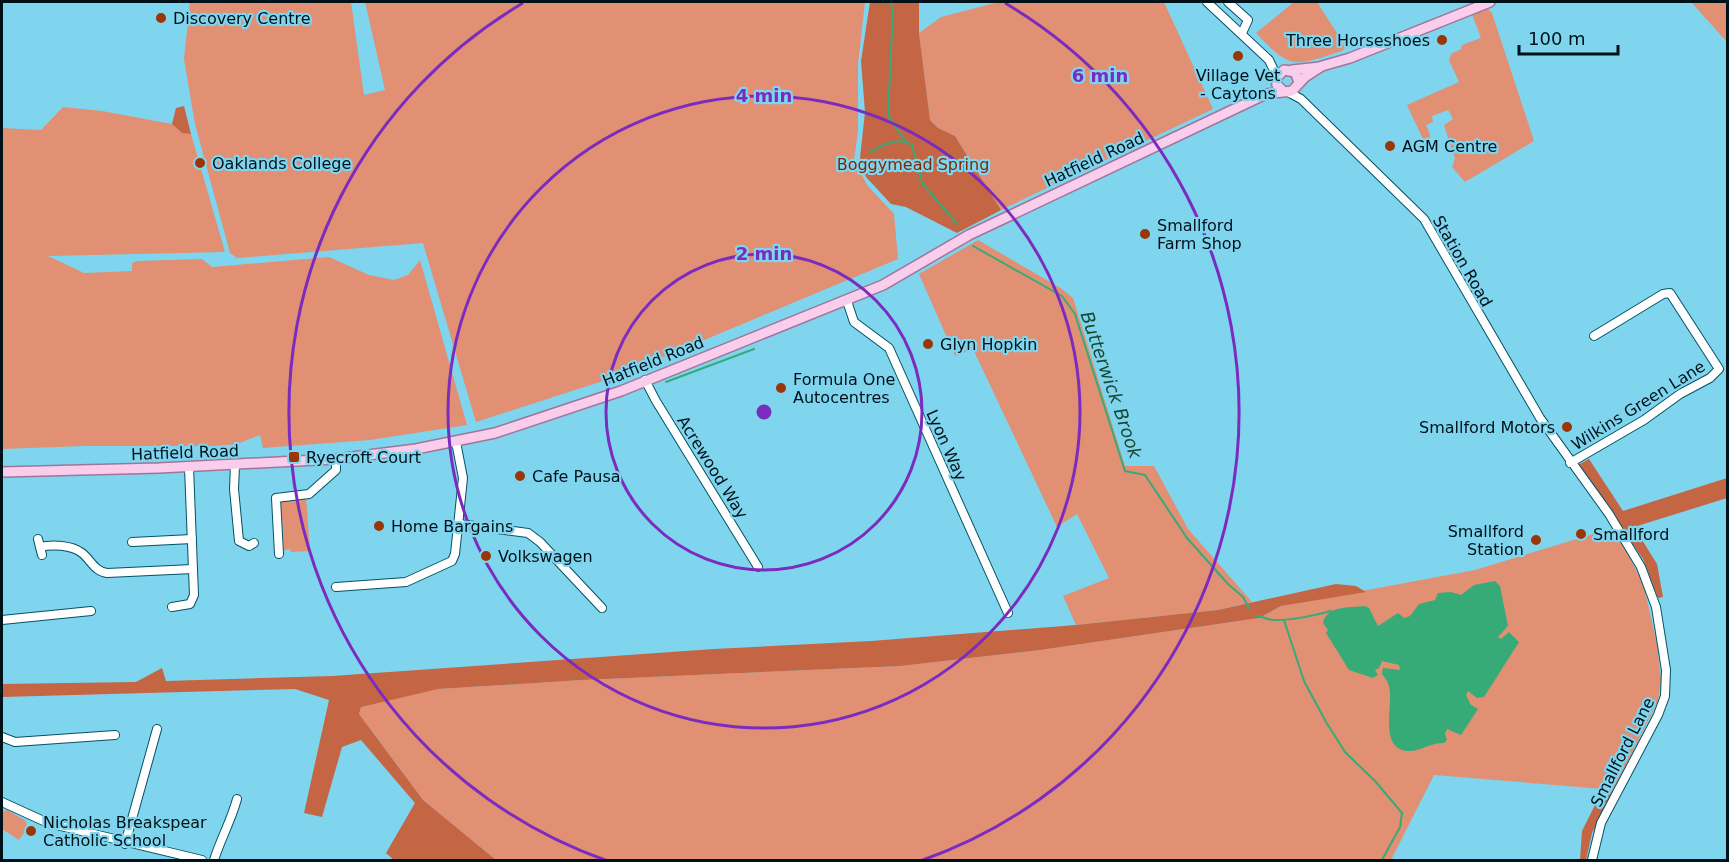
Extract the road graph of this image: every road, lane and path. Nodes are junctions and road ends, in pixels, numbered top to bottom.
1 (1208, 2) edge
2 (1228, 2) edge
3 (1491, 2) edge
4 (1242, 33) junction
5 (1269, 60) junction
6 (1322, 66) junction
7 (1289, 70) junction
8 (1277, 77) junction
9 (1298, 84) junction
10 (1285, 91) junction
11 (1266, 94) junction
12 (1301, 99) junction
13 (847, 301) junction
14 (1594, 336) dead end
15 (645, 380) junction
16 (1550, 433) joint
17 (456, 442) junction
18 (336, 459) junction
19 (1570, 463) junction
20 (235, 465) junction
21 (189, 467) junction
22 (2, 472) edge
23 (459, 524) junction
24 (192, 539) junction
25 (132, 542) dead end
26 (255, 543) dead end
27 (279, 554) dead end
28 (42, 555) dead end
29 (758, 567) dead end
30 (194, 569) junction
31 (336, 587) dead end
32 (172, 607) dead end
33 (602, 608) dead end
34 (91, 611) dead end
35 (1008, 613) dead end
36 (2, 620) edge
37 (157, 729) dead end
38 (115, 735) dead end
39 (2, 737) edge
40 (237, 798) dead end
41 (2, 802) edge
42 (124, 844) junction
43 (202, 861) edge
44 (214, 861) edge
45 (1592, 861) edge

1 - 4 street
2 - 4 street
3 - 6 main road
4 - 5 street
5 - 7 street
5 - 8 street
6 - 7 main road
6 - 9 main road
7 - 8 main road
7 - 9 main road
8 - 10 main road
8 - 11 main road
9 - 10 main road
9 - 12 street, Station Road
10 - 11 main road, Hatfield Road
10 - 12 street, Station Road
11 - 13 main road, Hatfield Road
12 - 16 street, Station Road
13 - 15 main road, Hatfield Road
13 - 35 street, Lyon Way
14 - 19 street, Wilkins Green Lane
15 - 17 main road, Hatfield Road
15 - 29 street, Acrewood Way
16 - 19 street, Smallford Lane
17 - 18 main road, Hatfield Road
17 - 23 street
18 - 20 main road, Hatfield Road
18 - 27 street
19 - 45 street, Smallford Lane
20 - 21 main road, Hatfield Road
20 - 26 street
21 - 22 main road, Hatfield Road
21 - 24 street
23 - 31 street
23 - 33 street
24 - 25 street
24 - 30 street
28 - 30 street
30 - 32 street
34 - 36 street
37 - 42 street
38 - 39 street
40 - 44 street
41 - 42 street
42 - 43 street

